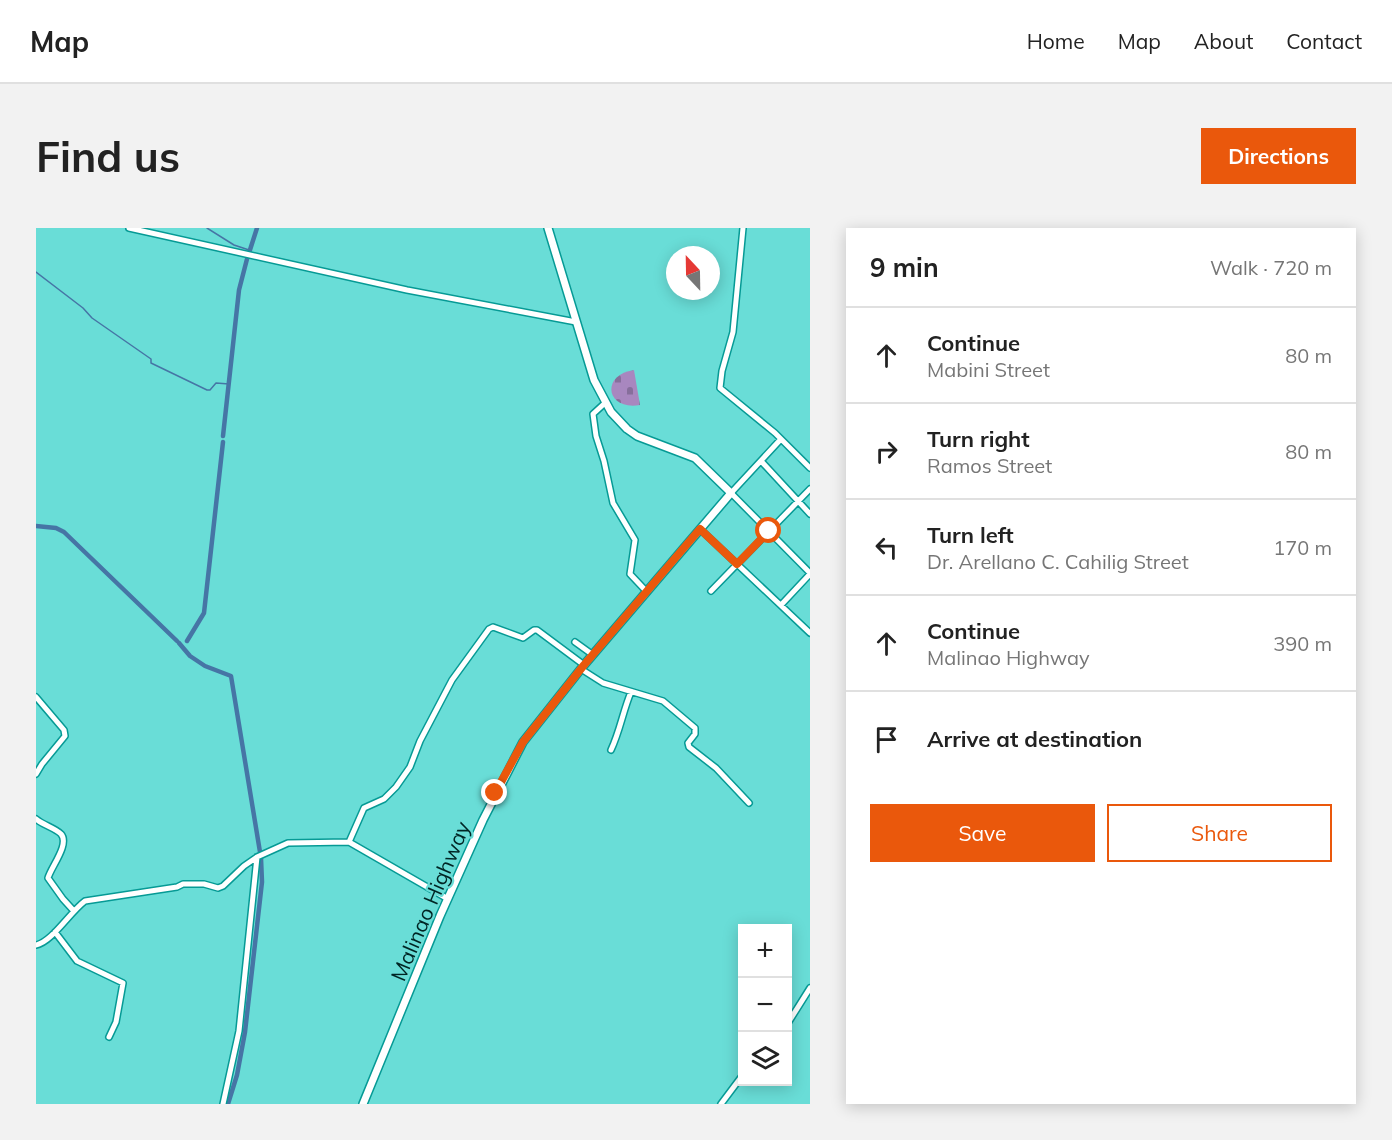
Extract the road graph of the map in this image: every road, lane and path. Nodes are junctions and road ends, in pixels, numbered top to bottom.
1 (129, 228) edge
2 (548, 228) edge
3 (743, 228) edge
4 (576, 322) junction
5 (605, 403) junction
6 (781, 439) junction
7 (761, 461) junction
8 (810, 468) edge
9 (810, 489) edge
10 (731, 493) junction
11 (798, 501) junction
12 (810, 514) edge
13 (700, 529) junction
14 (769, 531) junction
15 (737, 564) junction
16 (810, 574) edge
17 (711, 591) dead end
18 (647, 592) junction
19 (781, 605) junction
20 (810, 633) edge
21 (575, 642) dead end
22 (593, 655) junction
23 (582, 667) junction
24 (631, 692) junction
25 (36, 697) edge
26 (611, 750) dead end
27 (36, 774) edge
28 (749, 803) dead end
29 (36, 819) edge
30 (349, 842) junction
31 (257, 857) junction
32 (448, 899) junction
33 (74, 910) junction
34 (55, 932) junction
35 (36, 945) edge
36 (810, 988) edge
37 (792, 1017) edge
38 (109, 1037) dead end
39 (738, 1081) edge
40 (223, 1104) edge
41 (363, 1104) edge
42 (721, 1104) edge

1 - 4 street
2 - 4 main road
3 - 6 street
4 - 5 main road
5 - 10 main road
5 - 18 street
6 - 7 street
6 - 8 street
7 - 10 street
7 - 11 street
9 - 11 street
10 - 13 main road, Malinao Highway
10 - 14 street
11 - 12 street
11 - 14 street
13 - 15 street
13 - 18 main road, Malinao Highway
14 - 15 street
14 - 16 street
15 - 17 street
15 - 19 street
16 - 19 street
18 - 22 main road, Malinao Highway
19 - 20 street
21 - 22 street
22 - 23 main road, Malinao Highway
23 - 24 street
23 - 30 street
23 - 32 main road, Malinao Highway
24 - 26 street
24 - 28 street
25 - 27 street
29 - 33 street
30 - 31 street
30 - 32 street
31 - 33 street
31 - 40 street
32 - 41 main road, Malinao Highway
33 - 34 street
34 - 35 street
34 - 38 street
36 - 37 street
39 - 42 street

